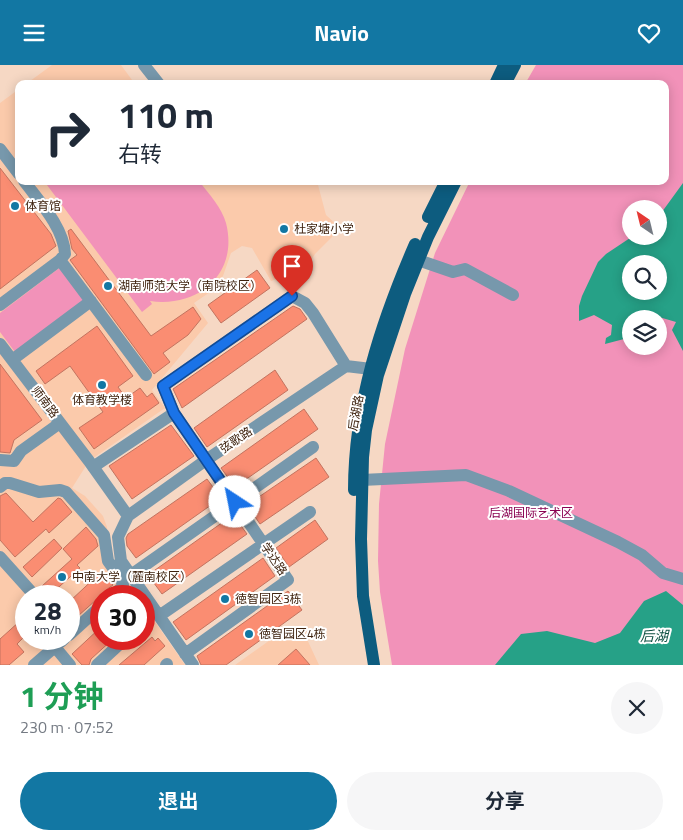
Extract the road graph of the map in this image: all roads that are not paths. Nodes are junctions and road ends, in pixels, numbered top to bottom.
1 (138, 65) edge
2 (144, 65) edge
3 (504, 65) edge
4 (515, 65) edge
5 (150, 80) edge
6 (156, 80) edge
7 (497, 80) edge
8 (507, 80) edge
9 (0, 149) edge
10 (15, 169) edge
11 (27, 185) edge
12 (449, 185) edge
13 (450, 185) edge
14 (60, 260) junction
15 (418, 260) junction
16 (513, 295) dead end
17 (91, 301) junction
18 (0, 305) edge
19 (0, 344) edge
20 (6, 359) edge
21 (346, 366) junction
22 (370, 369) junction
23 (146, 375) dead end
24 (174, 413) junction
25 (57, 425) junction
26 (313, 447) dead end
27 (0, 460) edge
28 (206, 460) junction
29 (91, 464) junction
30 (362, 480) junction
31 (0, 487) edge
32 (235, 502) junction
33 (310, 512) dead end
34 (128, 516) junction
35 (263, 543) junction
36 (0, 557) edge
37 (130, 575) junction
38 (683, 579) edge
39 (25, 585) edge
40 (122, 585) edge
41 (90, 616) edge
42 (159, 617) junction
43 (80, 625) edge
44 (51, 650) edge
45 (62, 650) edge
46 (113, 650) edge
47 (184, 654) junction
48 (34, 665) edge
49 (70, 665) edge
50 (97, 665) edge
51 (193, 665) edge
52 (367, 665) edge
53 (374, 665) edge

1 - 5 street
2 - 6 street
3 - 7 main road
4 - 8 main road
9 - 10 street
11 - 14 street
12 - 22 main road, 后湖路
13 - 15 main road, 后湖路
14 - 17 street
14 - 18 street
15 - 16 street
15 - 30 main road, 后湖路
17 - 20 street
17 - 23 street
19 - 20 street, 师南路
20 - 25 street, 师南路
21 - 22 street
21 - 24 street, 学达路
21 - 28 street, 弦歌路
22 - 52 main road, 后湖路
24 - 28 street, 学达路
24 - 29 street
25 - 27 street
25 - 29 street, 师南路
26 - 32 street
28 - 32 street, 学达路
28 - 34 street, 弦歌路
29 - 34 street, 师南路
30 - 38 street
30 - 53 main road, 后湖路
31 - 40 street
32 - 35 street, 学达路
32 - 37 street
33 - 35 street
34 - 37 street
35 - 42 street
35 - 47 street, 学达路
36 - 39 street
37 - 42 street
41 - 43 street
42 - 47 street
44 - 48 street
45 - 49 street
46 - 50 street
47 - 51 street

